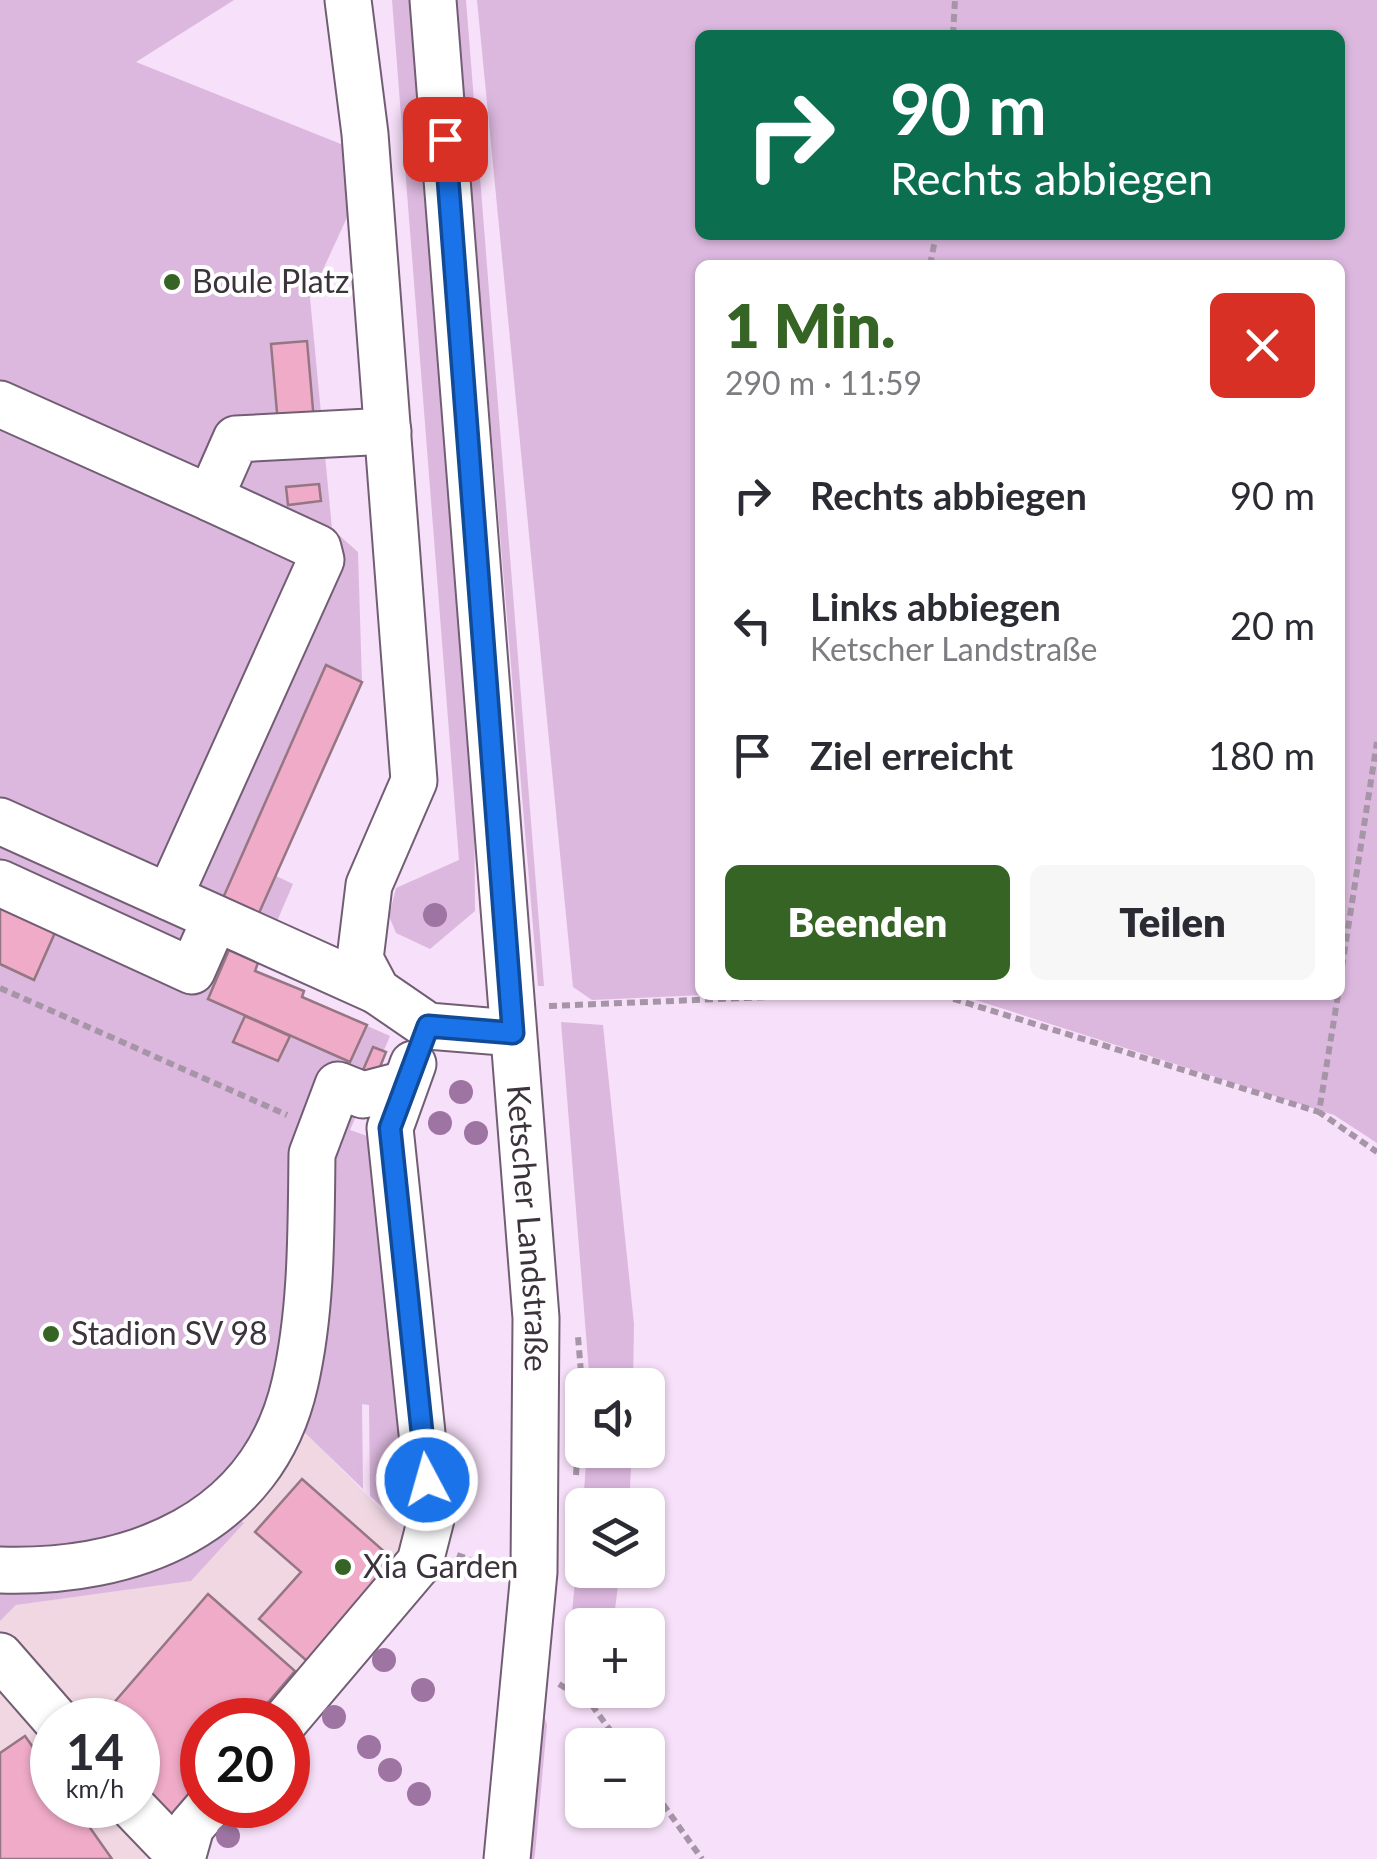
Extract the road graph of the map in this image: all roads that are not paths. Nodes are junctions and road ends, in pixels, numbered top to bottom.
1 (348, 0) edge
2 (433, 0) edge
3 (0, 404) edge
4 (388, 431) junction
5 (210, 498) junction
6 (15, 828) edge
7 (3, 887) edge
8 (169, 897) junction
9 (215, 918) junction
10 (377, 991) junction
11 (428, 1026) junction
12 (513, 1033) junction
13 (405, 1084) junction
14 (0, 1570) edge
15 (0, 1656) edge
16 (37, 1698) edge
17 (305, 1698) edge
18 (153, 1828) edge
19 (191, 1828) edge
20 (181, 1858) edge
21 (507, 1859) edge

1 - 4 street
2 - 12 street, Ketscher Landstraße
3 - 5 street
4 - 5 street
4 - 10 street
5 - 8 street
6 - 7 street
6 - 8 street
7 - 9 street
8 - 9 street
9 - 10 street
10 - 11 street
11 - 12 street
11 - 13 street
12 - 21 street, Ketscher Landstraße
13 - 14 street
13 - 17 street
15 - 16 street
18 - 20 street
19 - 20 street

